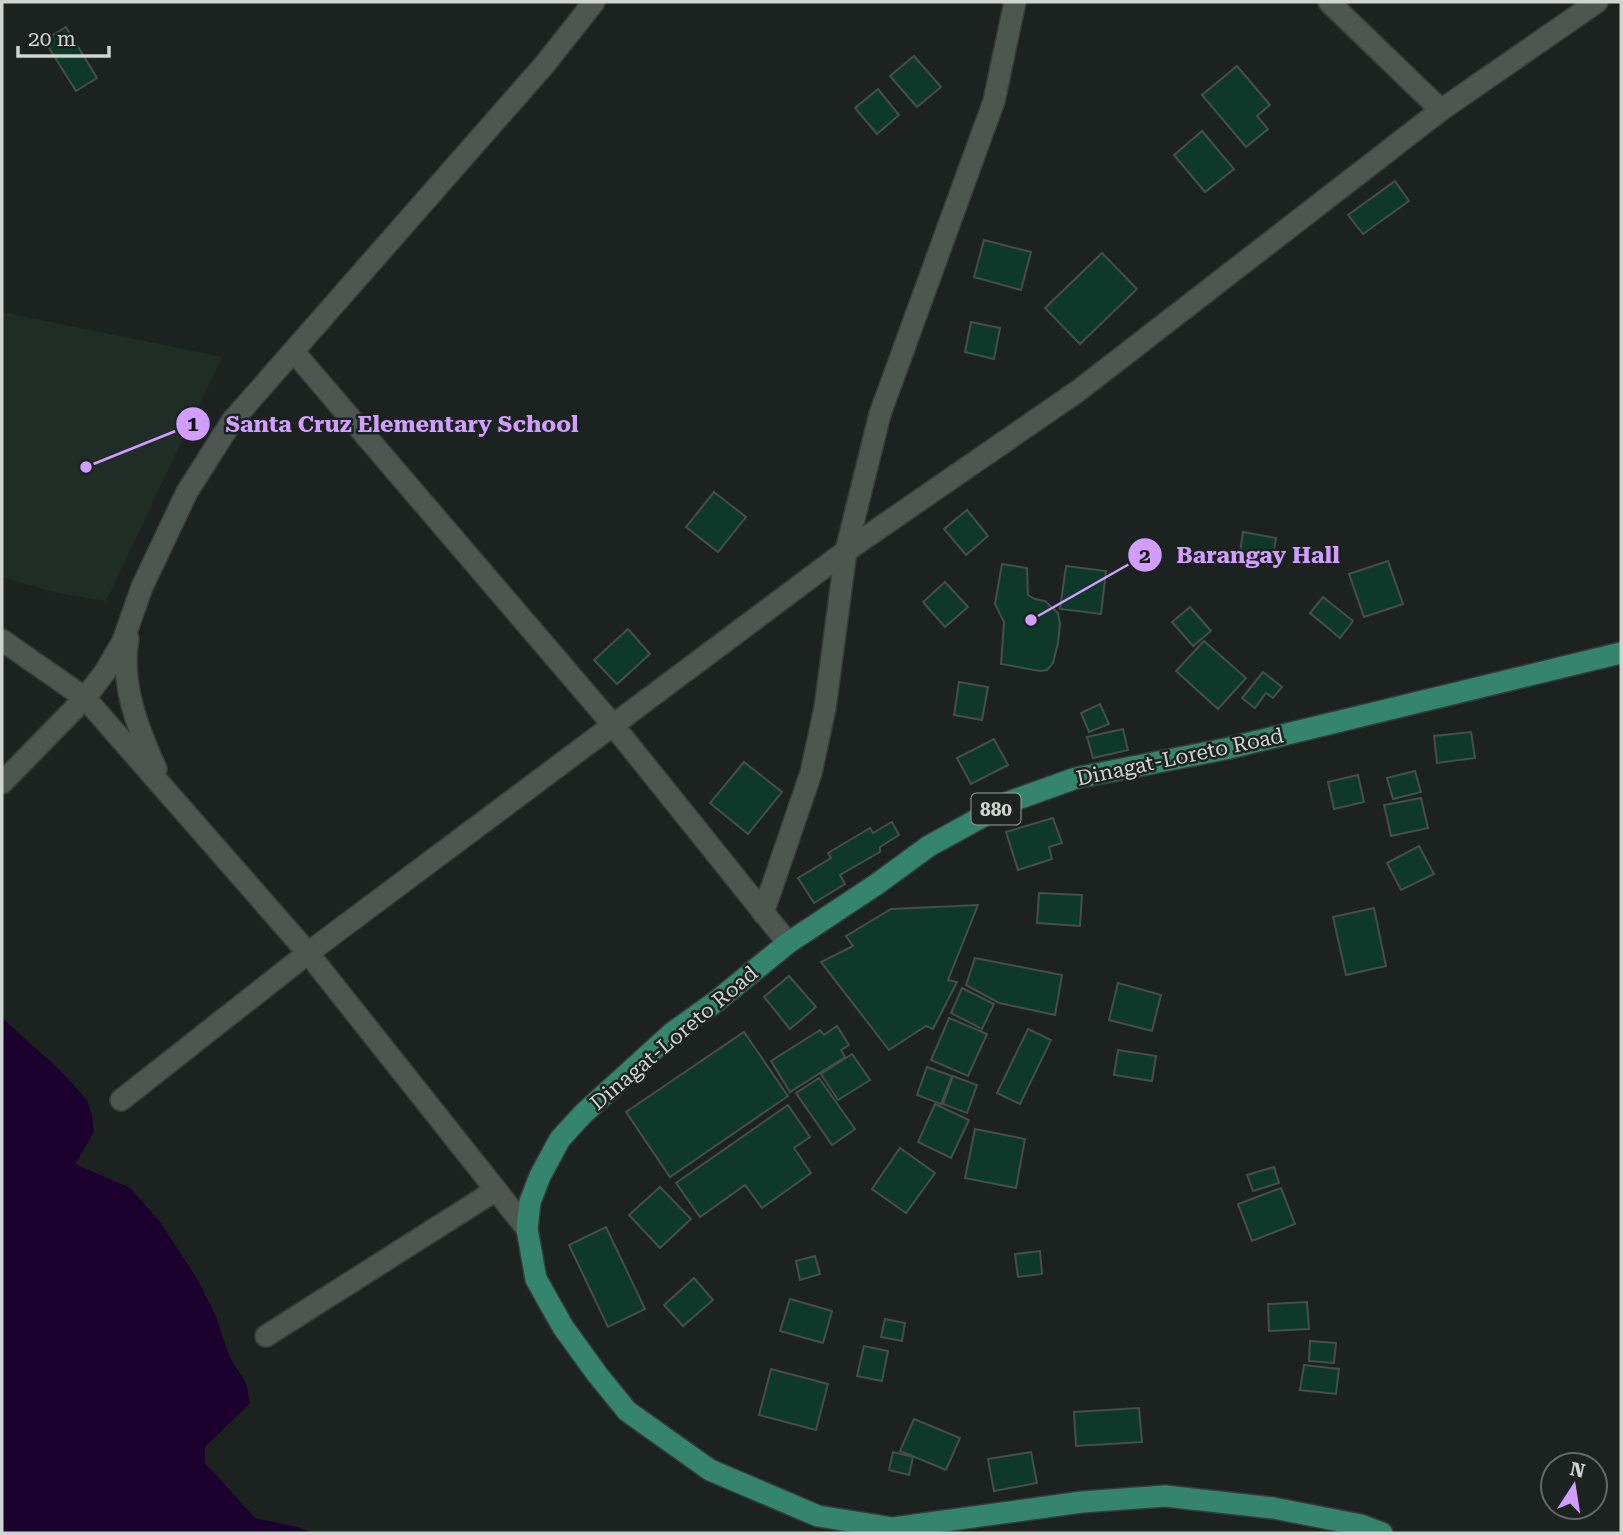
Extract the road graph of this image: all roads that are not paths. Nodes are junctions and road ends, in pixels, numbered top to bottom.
1 (594, 2) edge
2 (1015, 2) edge
3 (1329, 2) edge
4 (1597, 2) edge
5 (1441, 110) junction
6 (293, 352) junction
7 (846, 551) junction
8 (131, 617) junction
9 (2, 640) edge
10 (1621, 653) edge
11 (85, 698) junction
12 (613, 724) junction
13 (2, 783) edge
14 (173, 798) junction
15 (763, 913) junction
16 (788, 943) junction
17 (308, 953) junction
18 (121, 1100) dead end
19 (496, 1191) junction
20 (527, 1229) junction
21 (266, 1336) dead end
22 (1382, 1533) edge

1 - 6 street
2 - 7 street
3 - 5 street
4 - 5 street
5 - 7 street
6 - 8 street
6 - 12 street
7 - 12 street
7 - 15 street
8 - 11 street
8 - 14 street
9 - 11 street
10 - 16 main road, Dinagat-Loreto Road / 880
11 - 13 street
11 - 14 street
12 - 15 street
12 - 17 street
14 - 17 street
15 - 16 street
16 - 20 main road, Dinagat-Loreto Road / 880
17 - 18 street
17 - 19 street
19 - 20 street
19 - 21 street
20 - 22 main road, Dinagat-Loreto Road / 880

